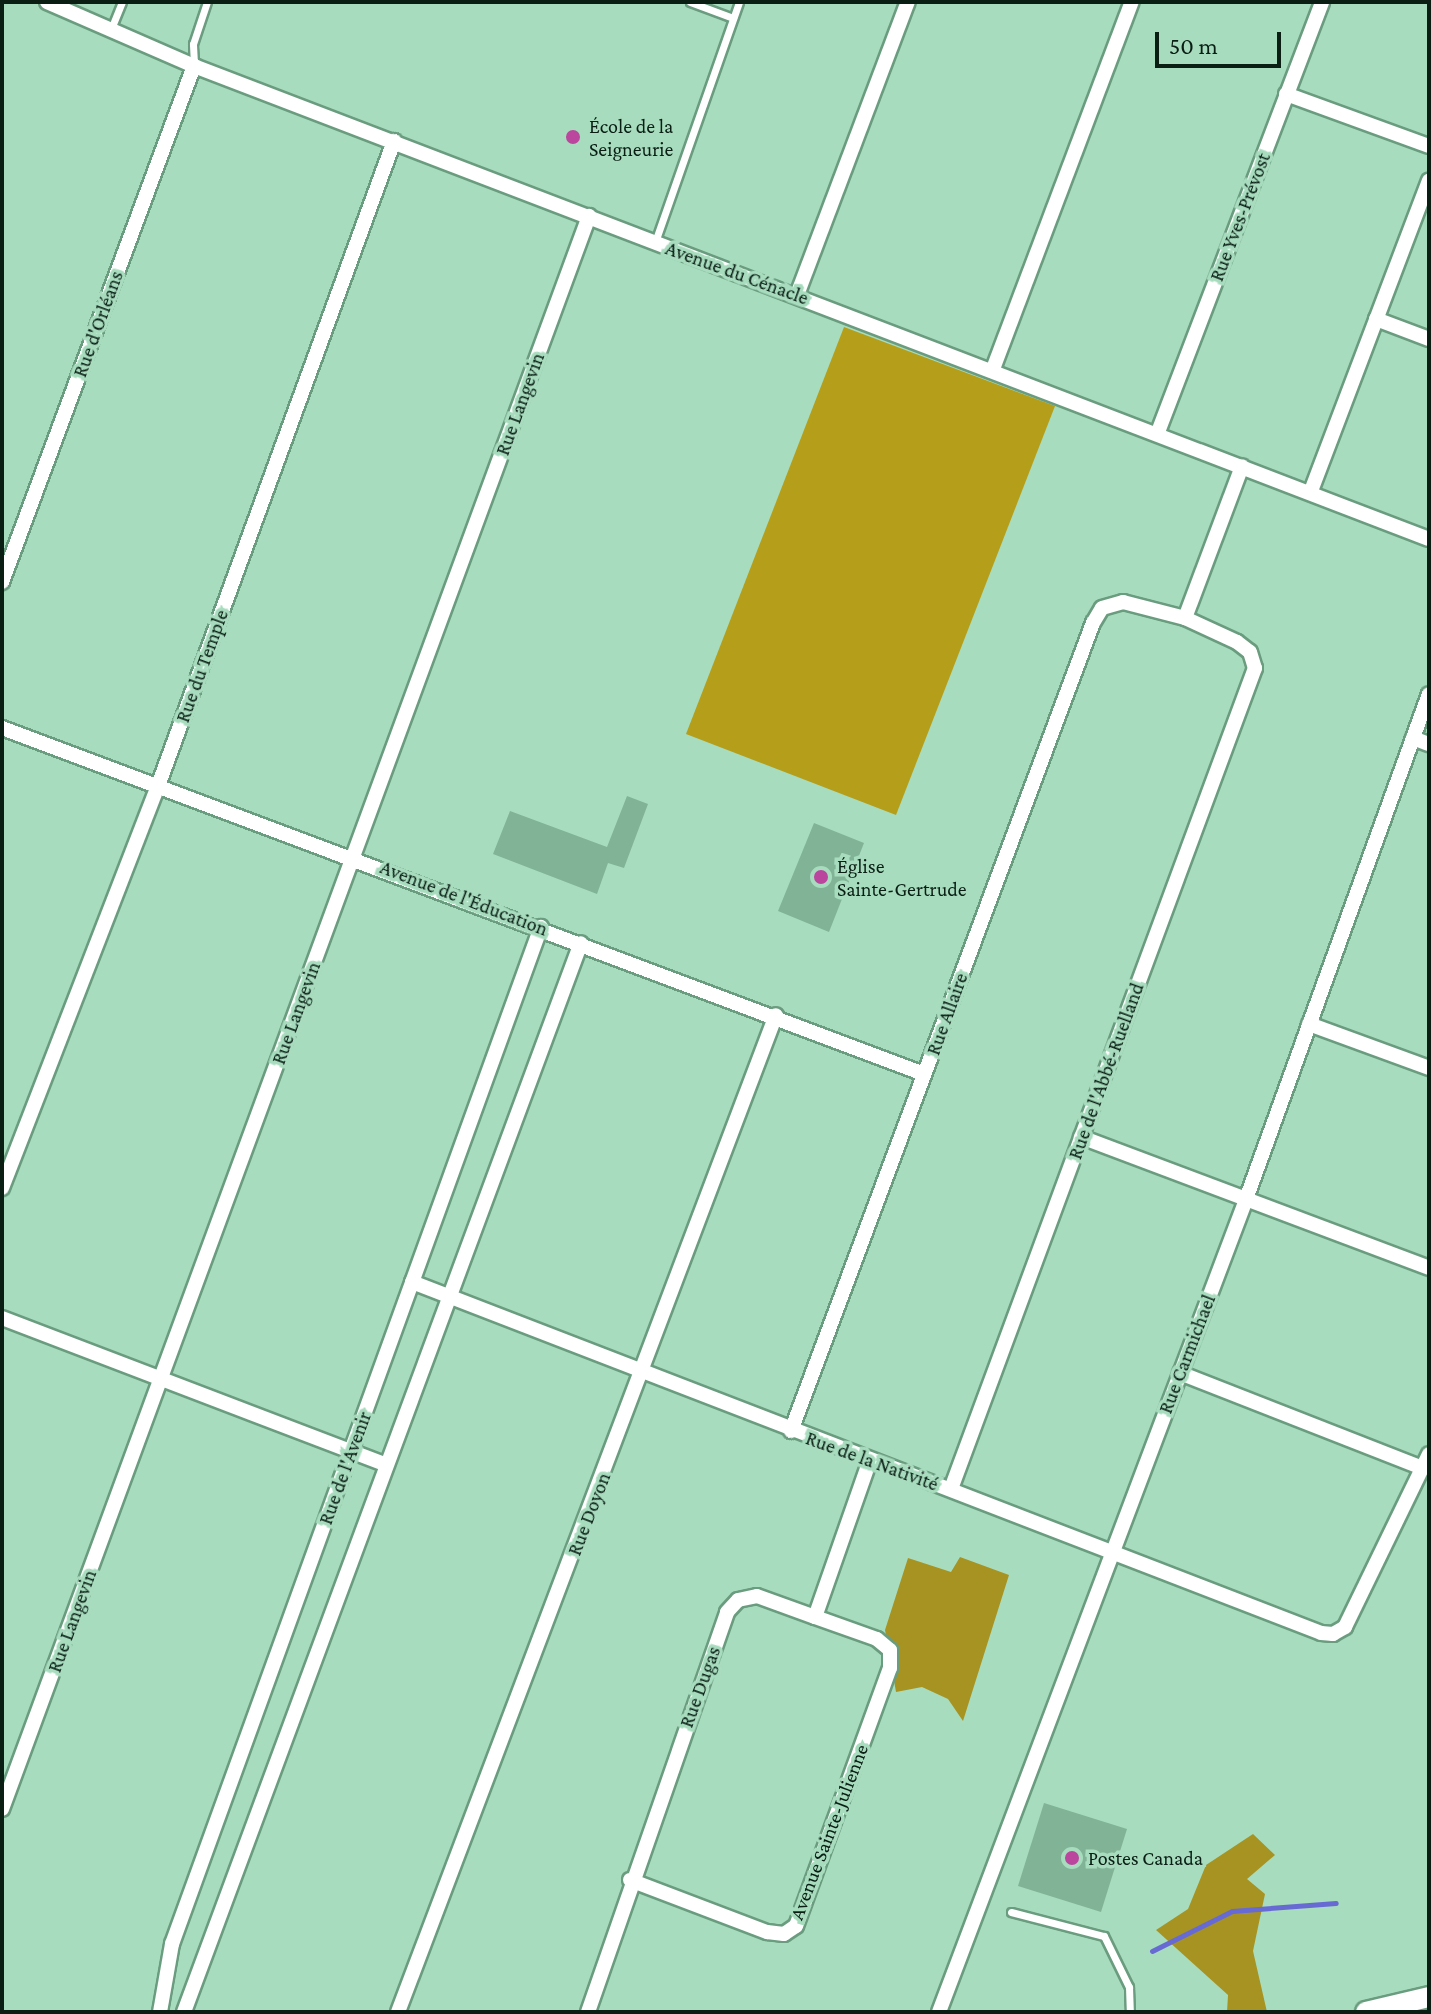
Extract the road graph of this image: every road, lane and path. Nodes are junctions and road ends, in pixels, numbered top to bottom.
1 (47, 2) edge
2 (122, 2) edge
3 (207, 2) edge
4 (690, 2) edge
5 (739, 2) edge
6 (908, 2) edge
7 (1131, 2) edge
8 (1322, 2) edge
9 (707, 5) edge
10 (733, 18) junction
11 (111, 29) junction
12 (194, 66) junction
13 (1286, 94) junction
14 (394, 141) junction
15 (1429, 146) edge
16 (1429, 181) edge
17 (589, 216) junction
18 (655, 242) junction
19 (797, 295) junction
20 (1376, 319) junction
21 (1429, 339) edge
22 (993, 369) junction
23 (1158, 432) junction
24 (1242, 466) junction
25 (1311, 491) junction
26 (1429, 539) edge
27 (2, 582) edge
28 (1185, 618) junction
29 (1429, 694) edge
30 (2, 728) edge
31 (1413, 738) junction
32 (1429, 744) edge
33 (158, 786) junction
34 (354, 857) junction
35 (541, 927) junction
36 (581, 943) junction
37 (776, 1015) junction
38 (1309, 1024) junction
39 (1429, 1068) edge
40 (924, 1074) junction
41 (1081, 1137) junction
42 (2, 1188) edge
43 (1245, 1202) junction
44 (1429, 1268) edge
45 (412, 1282) junction
46 (451, 1296) junction
47 (2, 1318) edge
48 (643, 1371) junction
49 (1180, 1373) junction
50 (160, 1382) junction
51 (791, 1431) junction
52 (351, 1451) junction
53 (870, 1460) junction
54 (1426, 1461) edge
55 (385, 1464) junction
56 (951, 1489) junction
57 (1113, 1551) junction
58 (815, 1617) junction
59 (2, 1809) edge
60 (630, 1880) junction
61 (1011, 1912) dead end
62 (1429, 1997) edge
63 (160, 2012) edge
64 (184, 2012) edge
65 (398, 2012) edge
66 (588, 2012) edge
67 (939, 2012) edge
68 (1130, 2012) edge
69 (1366, 2012) edge

1 - 11 street, Avenue du Cénacle
2 - 11 lane
3 - 12 lane
4 - 9 lane
5 - 10 lane
6 - 19 street
7 - 22 street
8 - 13 street, Rue Yves-Prévost
9 - 10 lane
10 - 18 lane
11 - 12 street, Avenue du Cénacle
12 - 14 street, Avenue du Cénacle
12 - 27 street, Rue d'Orléans
13 - 15 street
13 - 23 street, Rue Yves-Prévost
14 - 17 street, Avenue du Cénacle
14 - 33 street, Rue du Temple
16 - 20 street
17 - 18 street, Avenue du Cénacle
17 - 34 street, Rue Langevin
18 - 19 street, Avenue du Cénacle
19 - 22 street, Avenue du Cénacle
20 - 21 street
20 - 25 street
22 - 23 street, Avenue du Cénacle
23 - 24 street, Avenue du Cénacle
24 - 25 street, Avenue du Cénacle
24 - 28 street
25 - 26 street, Avenue du Cénacle
28 - 40 street, Rue Allaire
28 - 41 street, Rue de l'Abbé-Ruelland
29 - 31 street, Rue Carmichael
30 - 33 street, Avenue de l'Éducation
31 - 32 street
31 - 38 street, Rue Carmichael
33 - 34 street, Avenue de l'Éducation
33 - 42 street, Rue du Temple
34 - 35 street, Avenue de l'Éducation
34 - 50 street, Rue Langevin
35 - 36 street, Avenue de l'Éducation
35 - 45 street, Rue de l'Avenir
36 - 37 street, Avenue de l'Éducation
36 - 46 street, Rue de l'Avenir
37 - 40 street, Avenue de l'Éducation
37 - 48 street, Rue Doyon
38 - 39 street
38 - 43 street, Rue Carmichael
40 - 51 street, Rue Allaire
41 - 43 street
41 - 56 street, Rue de l'Abbé-Ruelland
43 - 44 street
43 - 49 street, Rue Carmichael
45 - 46 street, Rue de la Nativité
45 - 52 street, Rue de l'Avenir
46 - 48 street, Rue de la Nativité
46 - 55 street, Rue de l'Avenir
47 - 50 street
48 - 51 street, Rue de la Nativité
48 - 65 street, Rue Doyon
49 - 54 street
49 - 57 street, Rue Carmichael
50 - 52 street
50 - 59 street, Rue Langevin
51 - 53 street, Rue de la Nativité
52 - 55 street
52 - 63 street, Rue de l'Avenir
53 - 56 street, Rue de la Nativité
53 - 58 street
54 - 57 street, Rue de la Nativité
55 - 64 street, Rue de l'Avenir
56 - 57 street, Rue de la Nativité
57 - 67 street, Rue Carmichael
58 - 60 street, Rue Dugas
58 - 60 street, Avenue Sainte-Julienne
60 - 66 street, Rue Dugas
61 - 68 lane
62 - 69 main road

